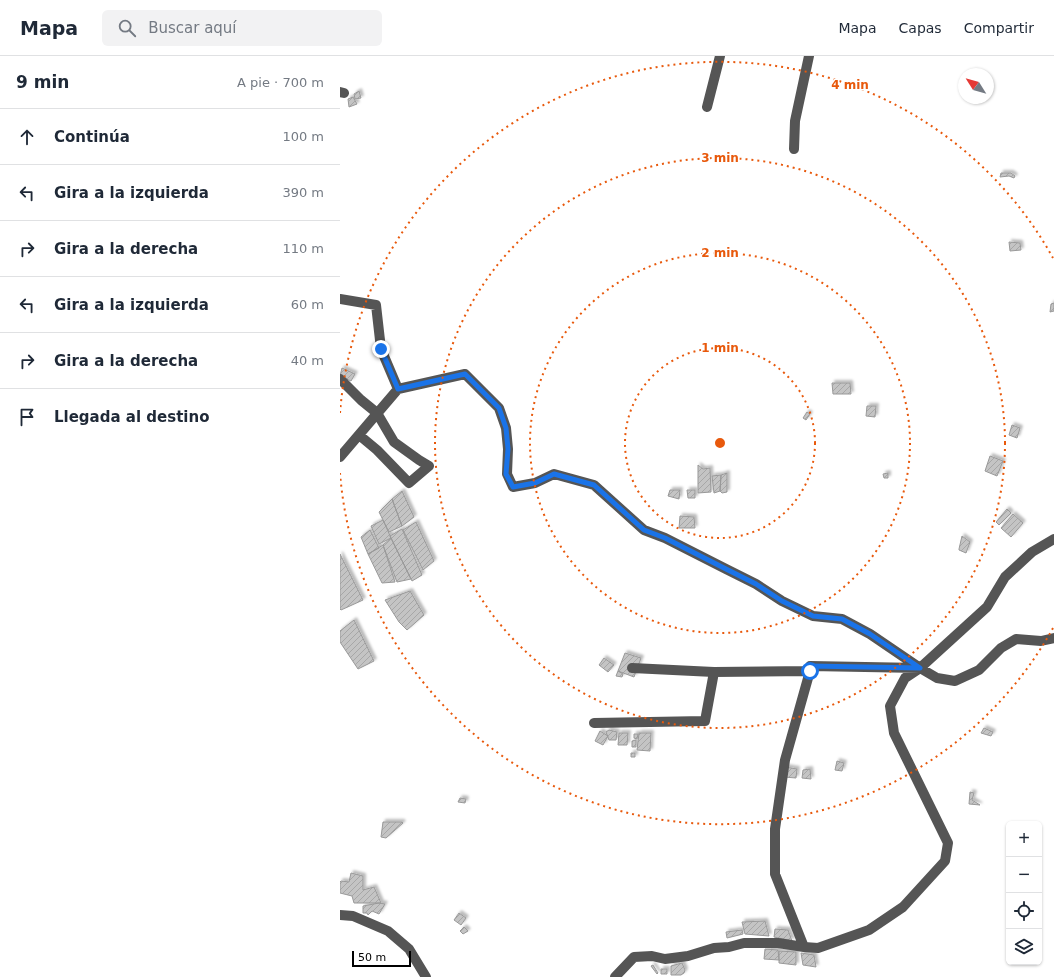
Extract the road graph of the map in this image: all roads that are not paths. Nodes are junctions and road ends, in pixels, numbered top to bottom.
1 (720, 56) edge
2 (809, 56) edge
3 (707, 107) dead end
4 (794, 149) dead end
5 (340, 299) edge
6 (340, 379) edge
7 (398, 389) junction
8 (377, 413) junction
9 (359, 435) junction
10 (340, 457) edge
11 (1054, 539) edge
12 (1054, 638) edge
13 (632, 668) dead end
14 (920, 668) junction
15 (810, 671) junction
16 (714, 672) junction
17 (594, 723) dead end
18 (340, 915) edge
19 (804, 947) junction
20 (426, 977) edge
21 (615, 977) edge

1 - 3 street
2 - 4 street
5 - 7 street
6 - 8 street
7 - 8 street
7 - 14 street
8 - 9 street
8 - 9 street
9 - 10 street
11 - 14 street
12 - 14 street
13 - 16 street
14 - 15 street
14 - 19 street
15 - 16 street
15 - 19 street
16 - 17 street
18 - 20 street
19 - 21 street

